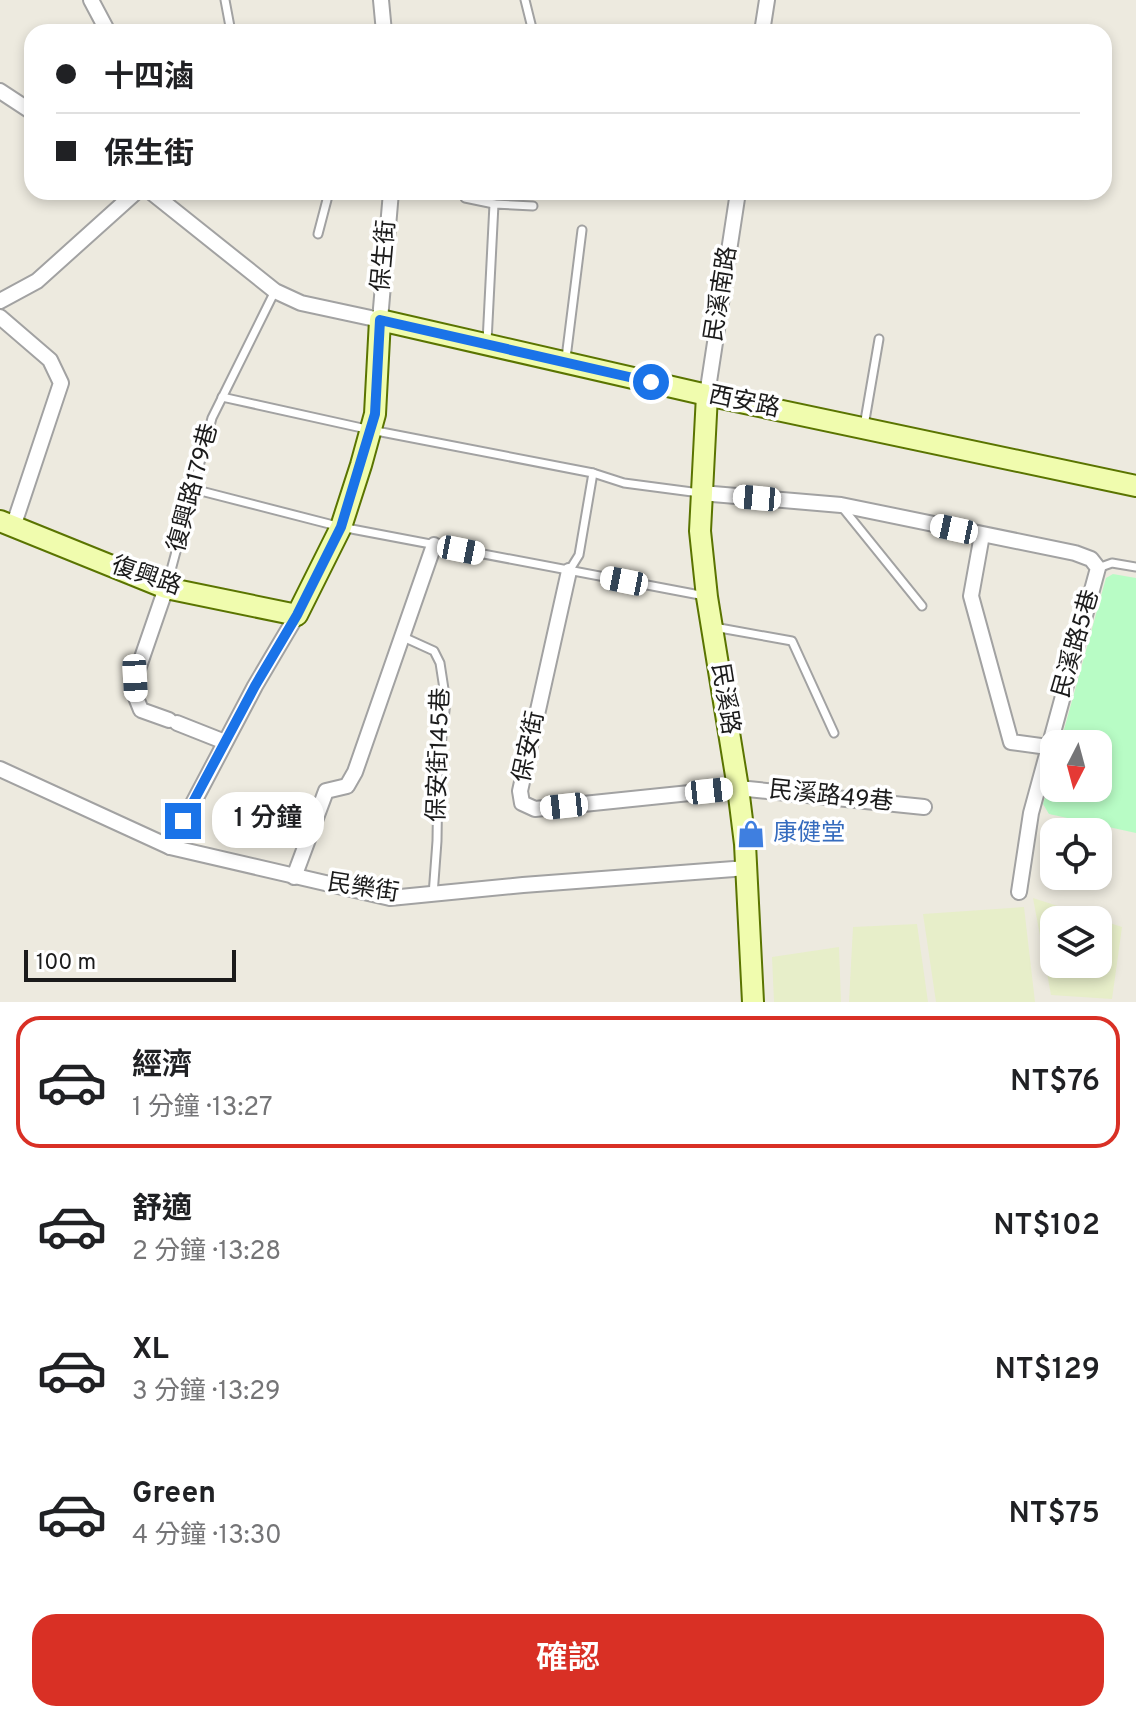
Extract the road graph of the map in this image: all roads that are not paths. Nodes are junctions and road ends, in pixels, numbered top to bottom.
1 (91, 0) edge
2 (225, 0) edge
3 (381, 0) edge
4 (525, 0) edge
5 (767, 0) edge
6 (104, 24) edge
7 (230, 24) edge
8 (383, 24) edge
9 (531, 24) edge
10 (763, 24) edge
11 (1, 93) edge
12 (24, 107) edge
13 (127, 200) edge
14 (161, 200) edge
15 (327, 200) edge
16 (390, 200) edge
17 (475, 200) edge
18 (737, 200) edge
19 (494, 204) junction
20 (533, 206) dead end
21 (582, 230) dead end
22 (318, 234) dead end
23 (275, 291) junction
24 (0, 301) edge
25 (0, 317) edge
26 (380, 320) junction
27 (879, 339) dead end
28 (486, 344) junction
29 (566, 363) junction
30 (707, 395) junction
31 (222, 397) junction
32 (863, 428) junction
33 (371, 430) junction
34 (593, 473) junction
35 (1136, 486) edge
36 (193, 489) junction
37 (701, 493) junction
38 (841, 505) junction
39 (6, 524) edge
40 (341, 527) junction
41 (982, 535) junction
42 (434, 545) junction
43 (1136, 567) edge
44 (1098, 568) junction
45 (569, 571) junction
46 (166, 588) junction
47 (707, 597) junction
48 (922, 606) dead end
49 (297, 615) junction
50 (712, 626) junction
51 (401, 636) junction
52 (1053, 730) edge
53 (834, 733) dead end
54 (225, 742) junction
55 (1040, 746) edge
56 (0, 769) edge
57 (1040, 778) edge
58 (738, 788) junction
59 (924, 807) dead end
60 (170, 847) junction
61 (747, 868) junction
62 (294, 877) junction
63 (1019, 892) dead end
64 (433, 895) junction
65 (753, 1002) edge

1 - 6 street
2 - 7 lane
3 - 8 street
4 - 9 lane
5 - 10 street
11 - 12 street
13 - 24 street
14 - 23 street, 西安路
15 - 22 lane
16 - 26 street, 保生街
17 - 19 lane
18 - 30 street, 民溪南路
19 - 20 lane
19 - 28 lane
21 - 29 lane
23 - 26 street, 西安路
23 - 31 lane, 復興路179巷
25 - 39 street
26 - 28 street, 西安路
26 - 33 street, 保生街
27 - 32 lane
28 - 29 street, 西安路
29 - 30 street, 西安路
30 - 32 street, 西安路
30 - 37 street, 民溪路
31 - 33 lane
31 - 36 lane, 復興路179巷
32 - 35 street, 西安路
33 - 34 lane
33 - 40 street, 保生街
34 - 37 lane
34 - 45 lane
36 - 40 lane
36 - 46 lane, 復興路179巷
37 - 38 street, 民溪路5巷
37 - 47 street, 民溪路
38 - 41 street, 民溪路5巷
38 - 48 lane
39 - 46 street, 復興路
40 - 42 lane
40 - 49 street, 保生街
41 - 44 street, 民溪路5巷
41 - 55 street
42 - 45 lane
42 - 51 street
43 - 44 lane
44 - 52 street, 民溪路5巷
45 - 47 lane
45 - 58 street, 保安街
46 - 49 street, 復興路
46 - 54 street, 復興路179巷
47 - 50 street, 民溪路
49 - 54 street, 保生街
50 - 53 lane
50 - 58 street, 民溪路
51 - 62 street
51 - 64 lane, 保安街145巷
54 - 60 street, 保生街
56 - 60 street, 民樂街
57 - 63 street, 民溪路5巷
58 - 59 street, 民溪路49巷
58 - 61 street, 民溪路
60 - 62 street, 民樂街
61 - 64 street, 民樂街
61 - 65 street, 民溪路
62 - 64 street, 民樂街

